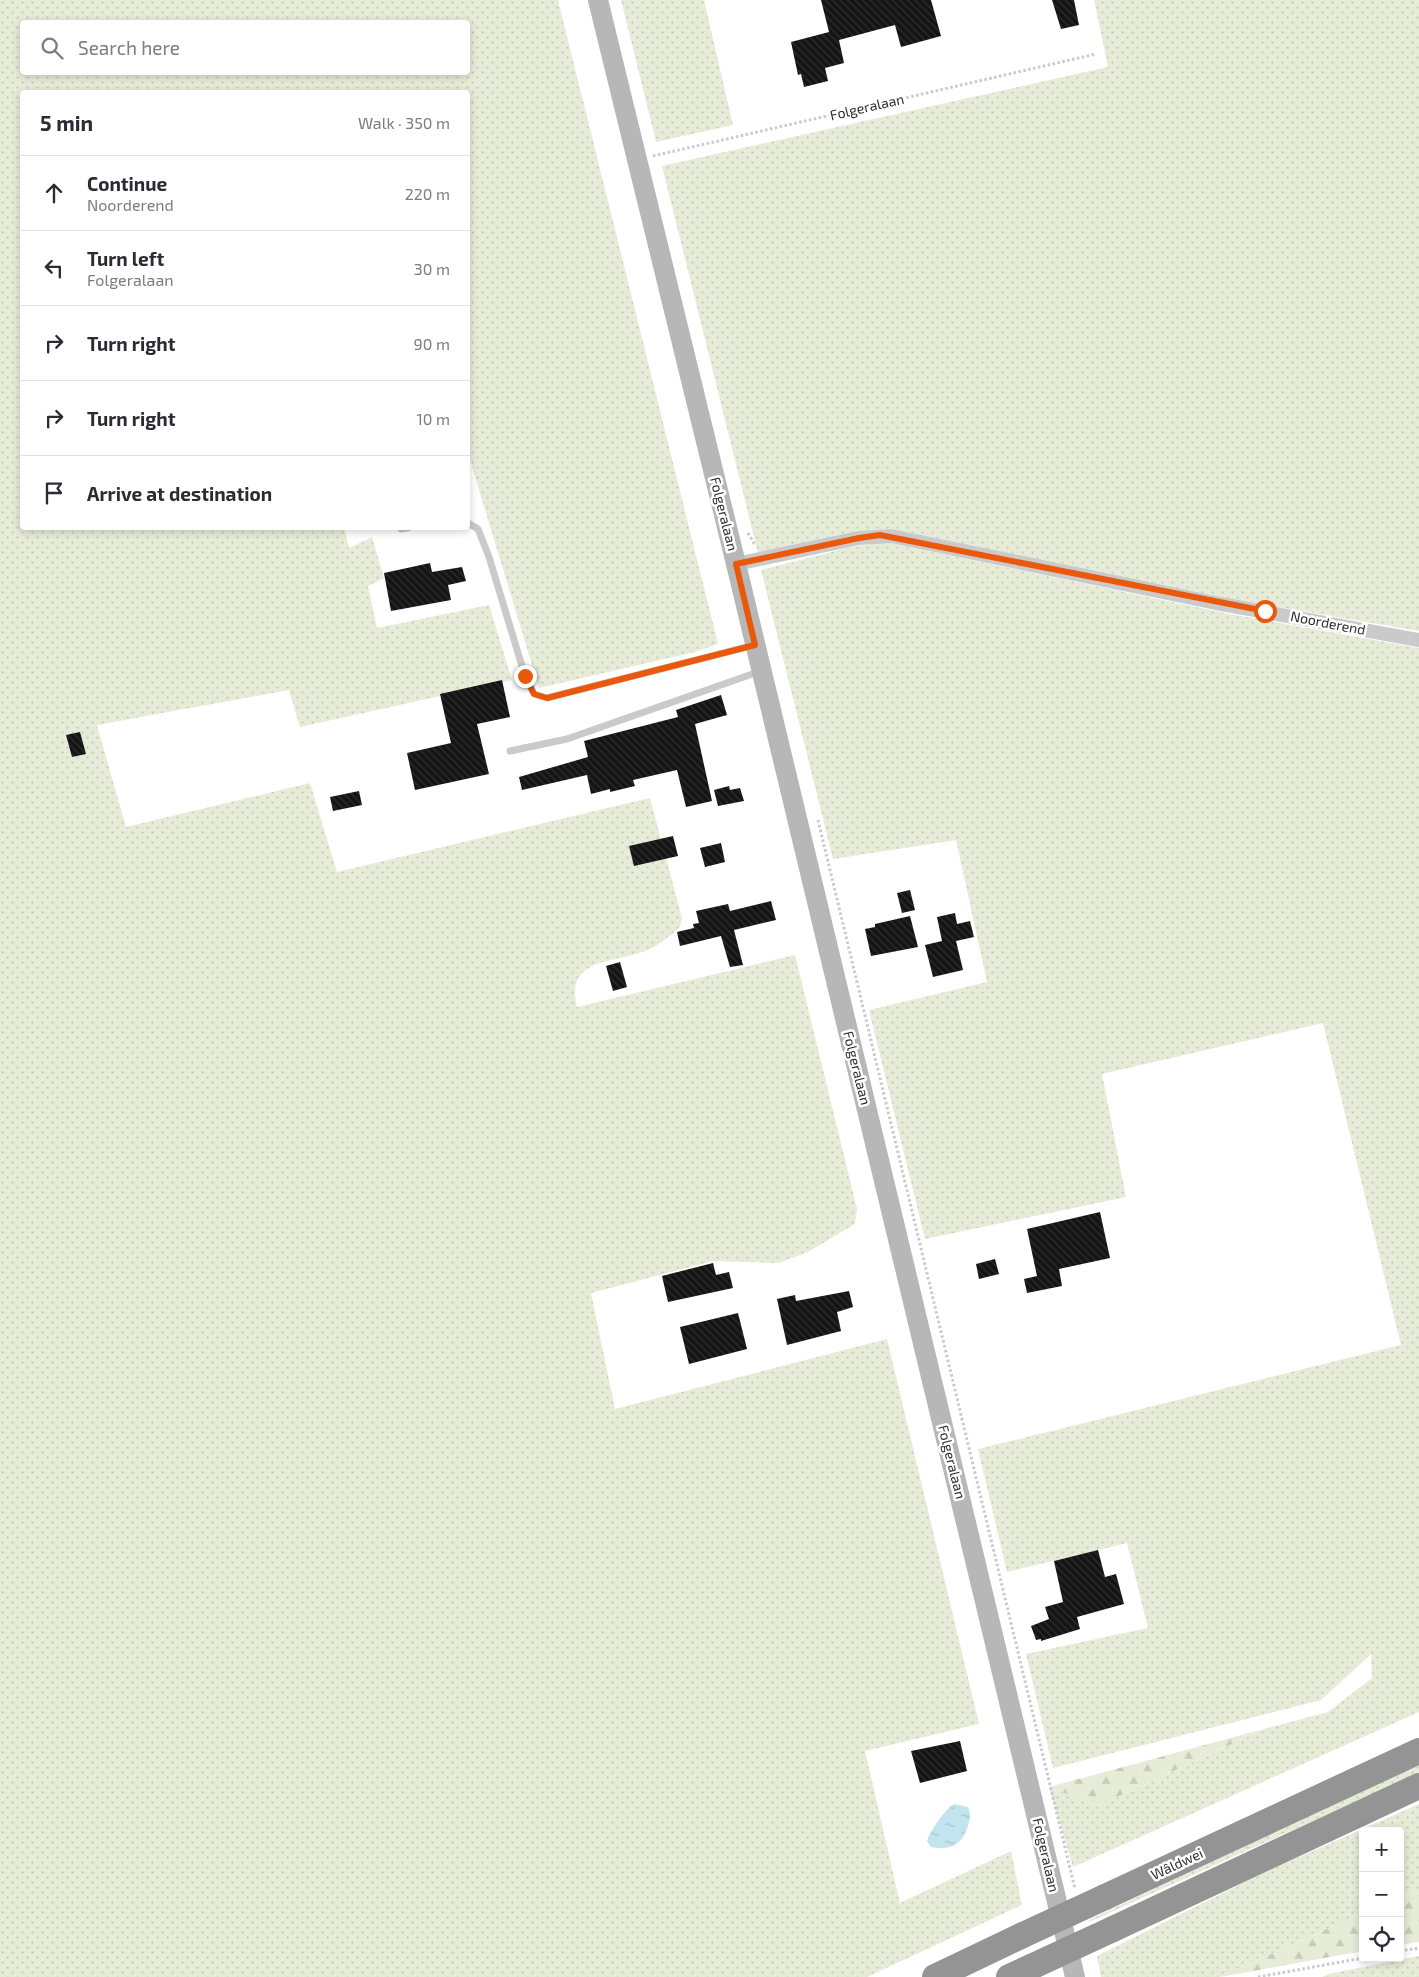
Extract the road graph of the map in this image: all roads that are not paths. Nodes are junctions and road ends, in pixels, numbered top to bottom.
1 (598, 0) edge
2 (470, 524) edge
3 (736, 564) junction
4 (1419, 640) edge
5 (755, 645) junction
6 (762, 671) junction
7 (510, 751) dead end
8 (1419, 1751) edge
9 (1419, 1786) edge
10 (1020, 1972) edge
11 (934, 1977) edge
12 (1075, 1977) edge

1 - 3 main road, Folgeralaan
2 - 5 lane
3 - 4 street, Noorderend
3 - 5 main road, Folgeralaan
5 - 6 main road, Folgeralaan
6 - 7 lane
6 - 12 main road, Folgeralaan
8 - 11 highway, Wâldwei, bridge
9 - 10 highway, bridge

